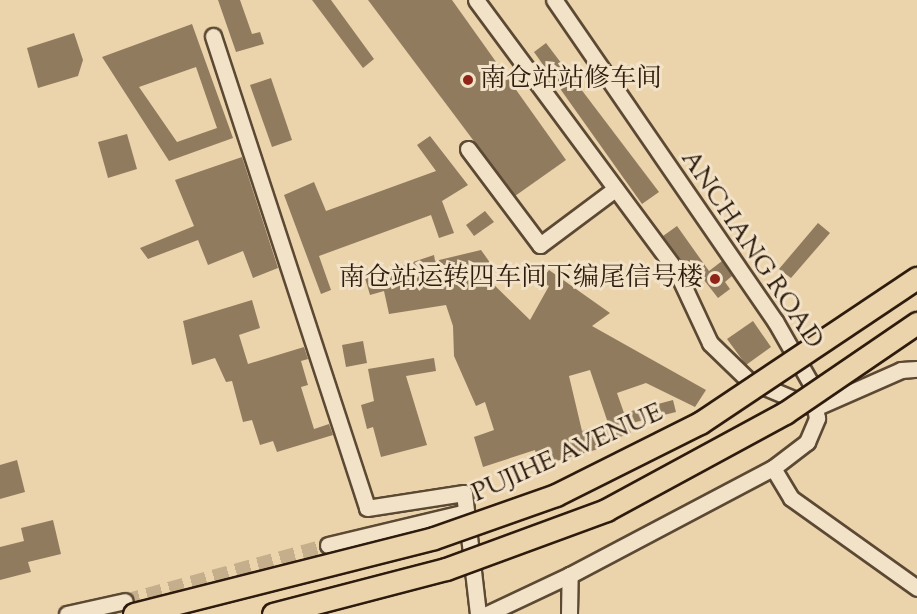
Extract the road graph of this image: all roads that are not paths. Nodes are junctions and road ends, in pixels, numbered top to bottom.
1 (476, 0) edge
2 (554, 0) edge
3 (213, 36) dead end
4 (468, 149) dead end
5 (615, 189) junction
6 (917, 279) edge
7 (917, 323) edge
8 (917, 369) edge
9 (815, 408) junction
10 (773, 468) junction
11 (466, 512) junction
12 (328, 545) tunnel mouth
13 (570, 575) junction
14 (917, 588) edge
15 (129, 607) edge
16 (67, 614) edge
17 (273, 614) edge
18 (478, 614) edge
19 (487, 614) edge
20 (569, 614) edge

1 - 5 street
2 - 9 street, ANCHANG ROAD
3 - 11 street
4 - 5 street
5 - 9 street
6 - 15 highway, PUJIHE AVENUE, bridge
7 - 17 highway, bridge
8 - 9 street
9 - 10 street, ANCHANG ROAD
10 - 13 street, ANCHANG ROAD
10 - 14 street
11 - 12 street
11 - 18 street
13 - 19 street, ANCHANG ROAD
13 - 20 street
15 - 16 street

